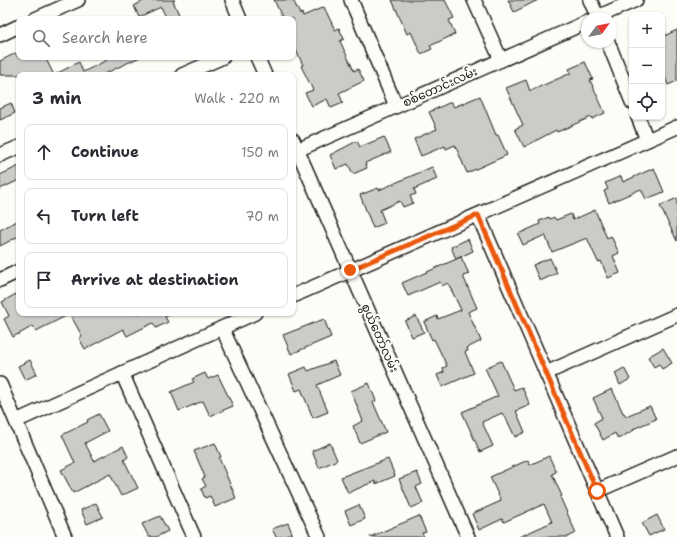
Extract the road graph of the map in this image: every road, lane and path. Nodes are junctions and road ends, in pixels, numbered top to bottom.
1 (78, 0) edge
2 (232, 0) edge
3 (351, 0) edge
4 (474, 0) edge
5 (590, 0) edge
6 (636, 0) edge
7 (593, 12) edge
8 (609, 12) edge
9 (43, 16) edge
10 (239, 16) edge
11 (581, 25) edge
12 (16, 27) edge
13 (0, 35) edge
14 (610, 48) edge
15 (216, 60) edge
16 (258, 60) edge
17 (501, 60) junction
18 (189, 72) edge
19 (264, 72) edge
20 (629, 94) edge
21 (396, 106) junction
22 (639, 120) edge
23 (677, 127) edge
24 (647, 140) junction
25 (296, 146) edge
26 (16, 148) edge
27 (296, 151) edge
28 (0, 155) edge
29 (478, 215) junction
30 (350, 270) junction
31 (16, 272) edge
32 (0, 280) edge
33 (296, 295) edge
34 (677, 315) edge
35 (248, 316) edge
36 (222, 328) junction
37 (122, 373) junction
38 (546, 373) junction
39 (0, 384) edge
40 (16, 421) junction
41 (677, 456) edge
42 (597, 491) junction
43 (65, 537) edge
44 (194, 537) edge
45 (320, 537) edge
46 (468, 537) edge
47 (617, 537) edge

1 - 9 street
2 - 10 street
3 - 21 street
4 - 17 street
5 - 7 street
6 - 8 street, စစ်တောင်းလမ်း
11 - 17 street, စစ်တောင်းလမ်း
12 - 13 street
14 - 20 street
15 - 18 street
16 - 19 street
17 - 21 street, စစ်တောင်းလမ်း
21 - 25 street, စစ်တောင်းလမ်း
22 - 24 street
23 - 24 street
24 - 29 street
26 - 28 street
27 - 30 street, စွယ်တော်လမ်း
29 - 30 street
29 - 38 street
30 - 33 street
30 - 46 street, စွယ်တော်လမ်း
31 - 32 street
34 - 38 street
35 - 36 street
36 - 37 street
36 - 45 street
37 - 40 street
37 - 44 street
38 - 42 street
39 - 40 street
40 - 43 street
41 - 42 street
42 - 47 street

